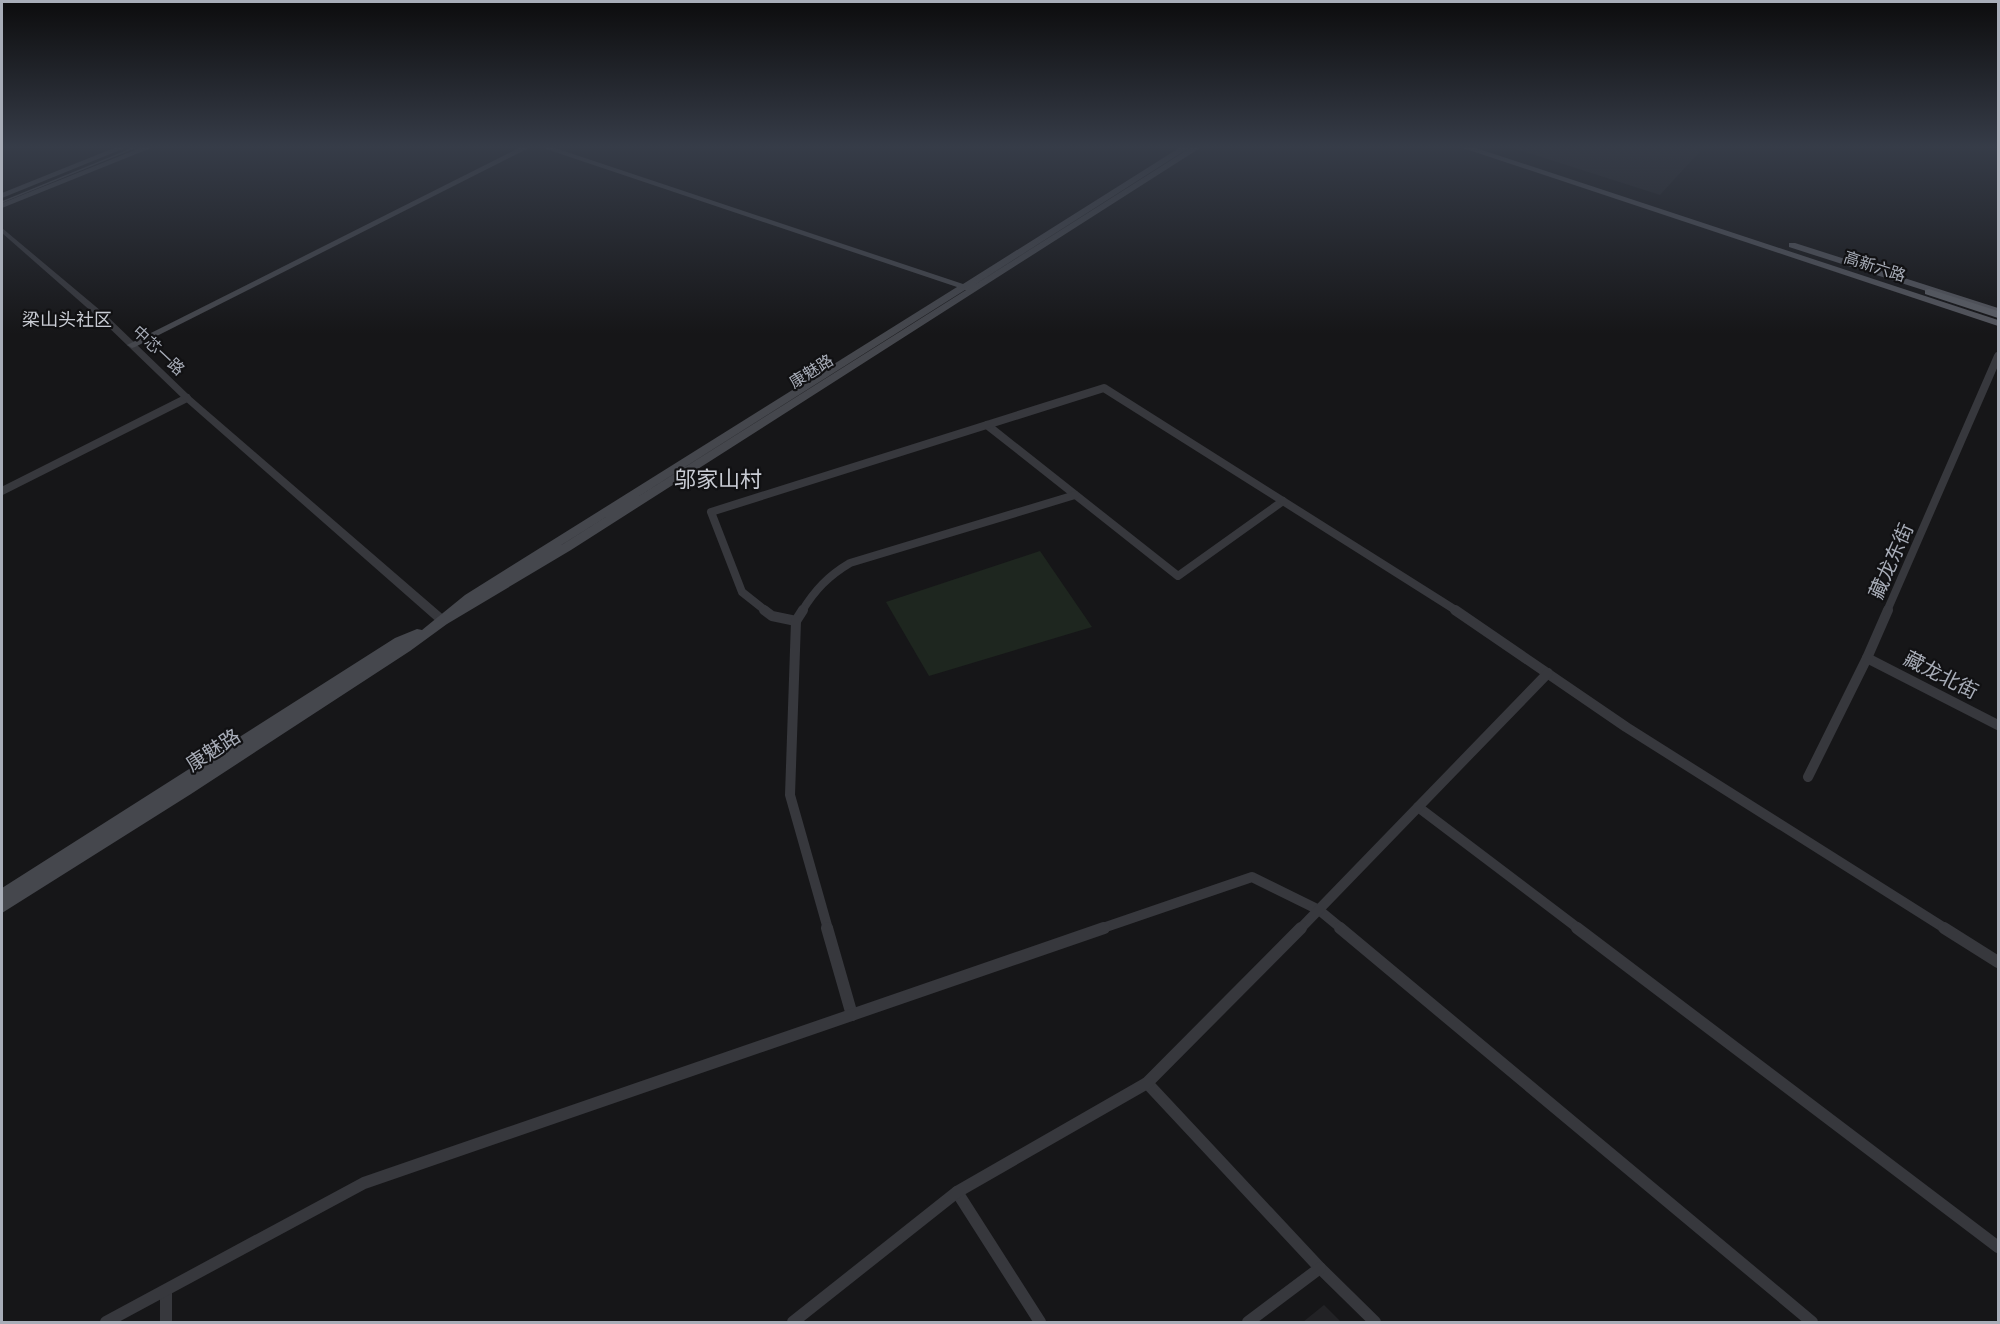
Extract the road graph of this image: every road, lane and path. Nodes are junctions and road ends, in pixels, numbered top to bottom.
1 (397, 210) edge
2 (401, 210) edge
3 (733, 210) edge
4 (1089, 210) edge
5 (1095, 210) edge
6 (1654, 210) edge
7 (1680, 210) edge
8 (2, 230) edge
9 (968, 288) junction
10 (1929, 292) dead end
11 (1998, 313) edge
12 (1998, 323) edge
13 (131, 344) junction
14 (1998, 356) edge
15 (187, 398) junction
16 (987, 425) junction
17 (2, 491) edge
18 (1075, 495) junction
19 (1283, 501) junction
20 (443, 621) junction
21 (796, 621) junction
22 (1867, 658) junction
23 (1548, 673) junction
24 (1998, 725) edge
25 (1808, 777) dead end
26 (1418, 807) junction
27 (2, 895) edge
28 (2, 908) edge
29 (1319, 910) junction
30 (1998, 962) edge
31 (852, 1015) junction
32 (1147, 1083) junction
33 (957, 1192) junction
34 (1998, 1247) edge
35 (1320, 1268) junction
36 (166, 1291) junction
37 (106, 1323) edge
38 (166, 1323) edge
39 (793, 1323) edge
40 (1040, 1323) edge
41 (1248, 1323) edge
42 (1375, 1323) edge
43 (1812, 1323) edge

1 - 13 main road
2 - 13 main road
3 - 9 main road
4 - 9 main road, 康魅路
5 - 9 main road, 康魅路
6 - 12 main road, 高新六路
7 - 11 main road, 高新六路
8 - 13 street, 中芯一路
9 - 20 main road, 康魅路
10 - 11 highway
13 - 15 street, 中芯一路
14 - 22 street, 藏龙东街
15 - 17 street
15 - 20 street, 中芯一路
16 - 18 street
16 - 19 street
16 - 21 street
18 - 19 street
18 - 21 street
19 - 23 street
20 - 27 main road, 康魅路
20 - 28 main road, 康魅路
21 - 31 street
22 - 24 street, 藏龙北街
22 - 25 street, 藏龙东街
23 - 26 street
23 - 30 street
26 - 29 street
26 - 34 street
29 - 31 street
29 - 32 street
29 - 43 street
31 - 36 street
32 - 33 street
32 - 35 street
33 - 39 street
33 - 40 street
35 - 41 street
35 - 42 street
36 - 37 street
36 - 38 street

